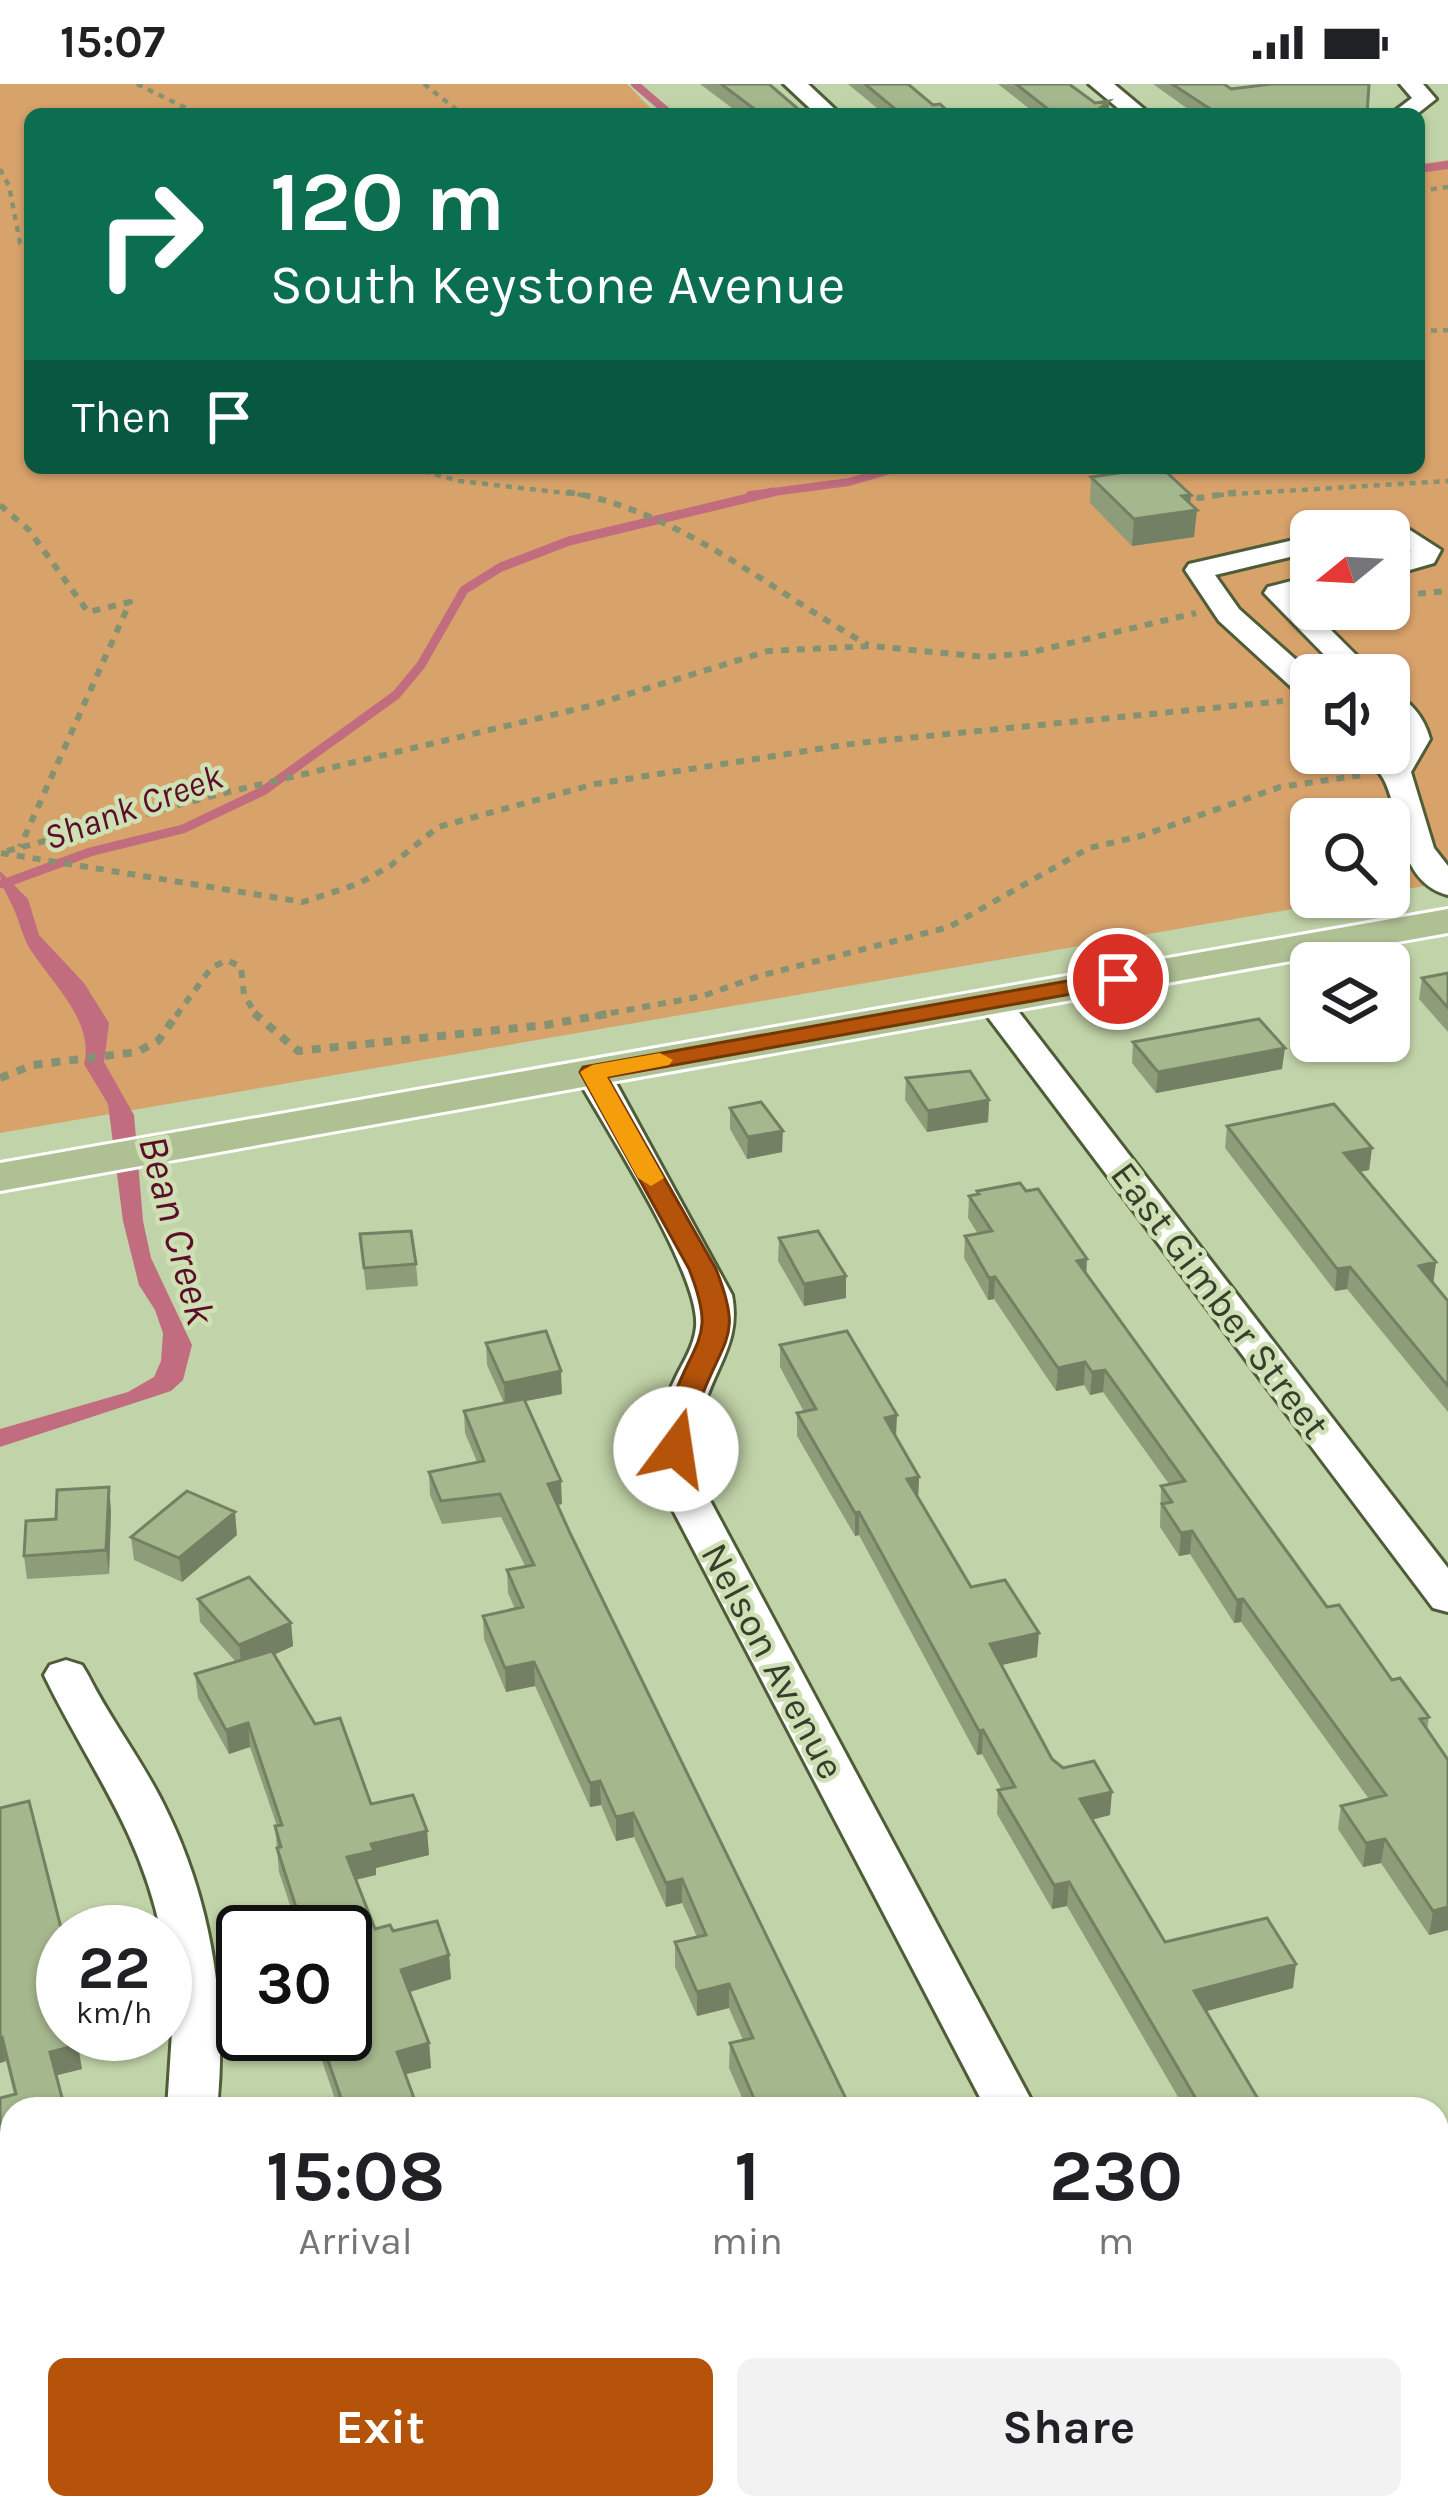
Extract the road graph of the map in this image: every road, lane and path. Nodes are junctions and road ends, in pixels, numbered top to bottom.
1 (137, 84) edge
2 (424, 84) edge
3 (795, 84) edge
4 (1100, 84) edge
5 (186, 108) edge
6 (454, 108) edge
7 (823, 108) edge
8 (1131, 108) edge
9 (0, 169) edge
10 (24, 246) edge
11 (434, 474) edge
12 (1106, 474) edge
13 (1121, 478) edge
14 (1448, 481) edge
15 (1180, 493) edge
16 (0, 505) edge
17 (1410, 539) edge
18 (1290, 549) edge
19 (1410, 561) edge
20 (1290, 590) edge
21 (1448, 591) edge
22 (1278, 593) junction
23 (1410, 594) edge
24 (1207, 607) junction
25 (871, 646) junction
26 (1340, 654) edge
27 (1290, 680) edge
28 (1290, 696) edge
29 (1345, 774) edge
30 (1387, 774) edge
31 (20, 848) junction
32 (1, 853) edge
33 (1448, 885) edge
34 (1448, 921) edge
35 (993, 1001) junction
36 (592, 1072) junction
37 (0, 1078) edge
38 (22, 1173) edge
39 (1448, 1598) edge
40 (66, 1675) dead end
41 (193, 2097) edge
42 (1005, 2097) edge

1 - 5 path
2 - 6 path
3 - 7 street
4 - 8 street
9 - 10 path
11 - 25 path
12 - 13 path
14 - 15 path
16 - 31 path
17 - 19 street
18 - 24 street
20 - 22 street
21 - 23 path
22 - 24 street
22 - 26 street
24 - 25 path
24 - 27 street
25 - 31 path
28 - 32 path
29 - 37 path
30 - 33 street
31 - 32 path
34 - 35 main road
35 - 36 main road
35 - 39 street, East Gimber Street
36 - 38 main road
36 - 42 street, Nelson Avenue
40 - 41 street

